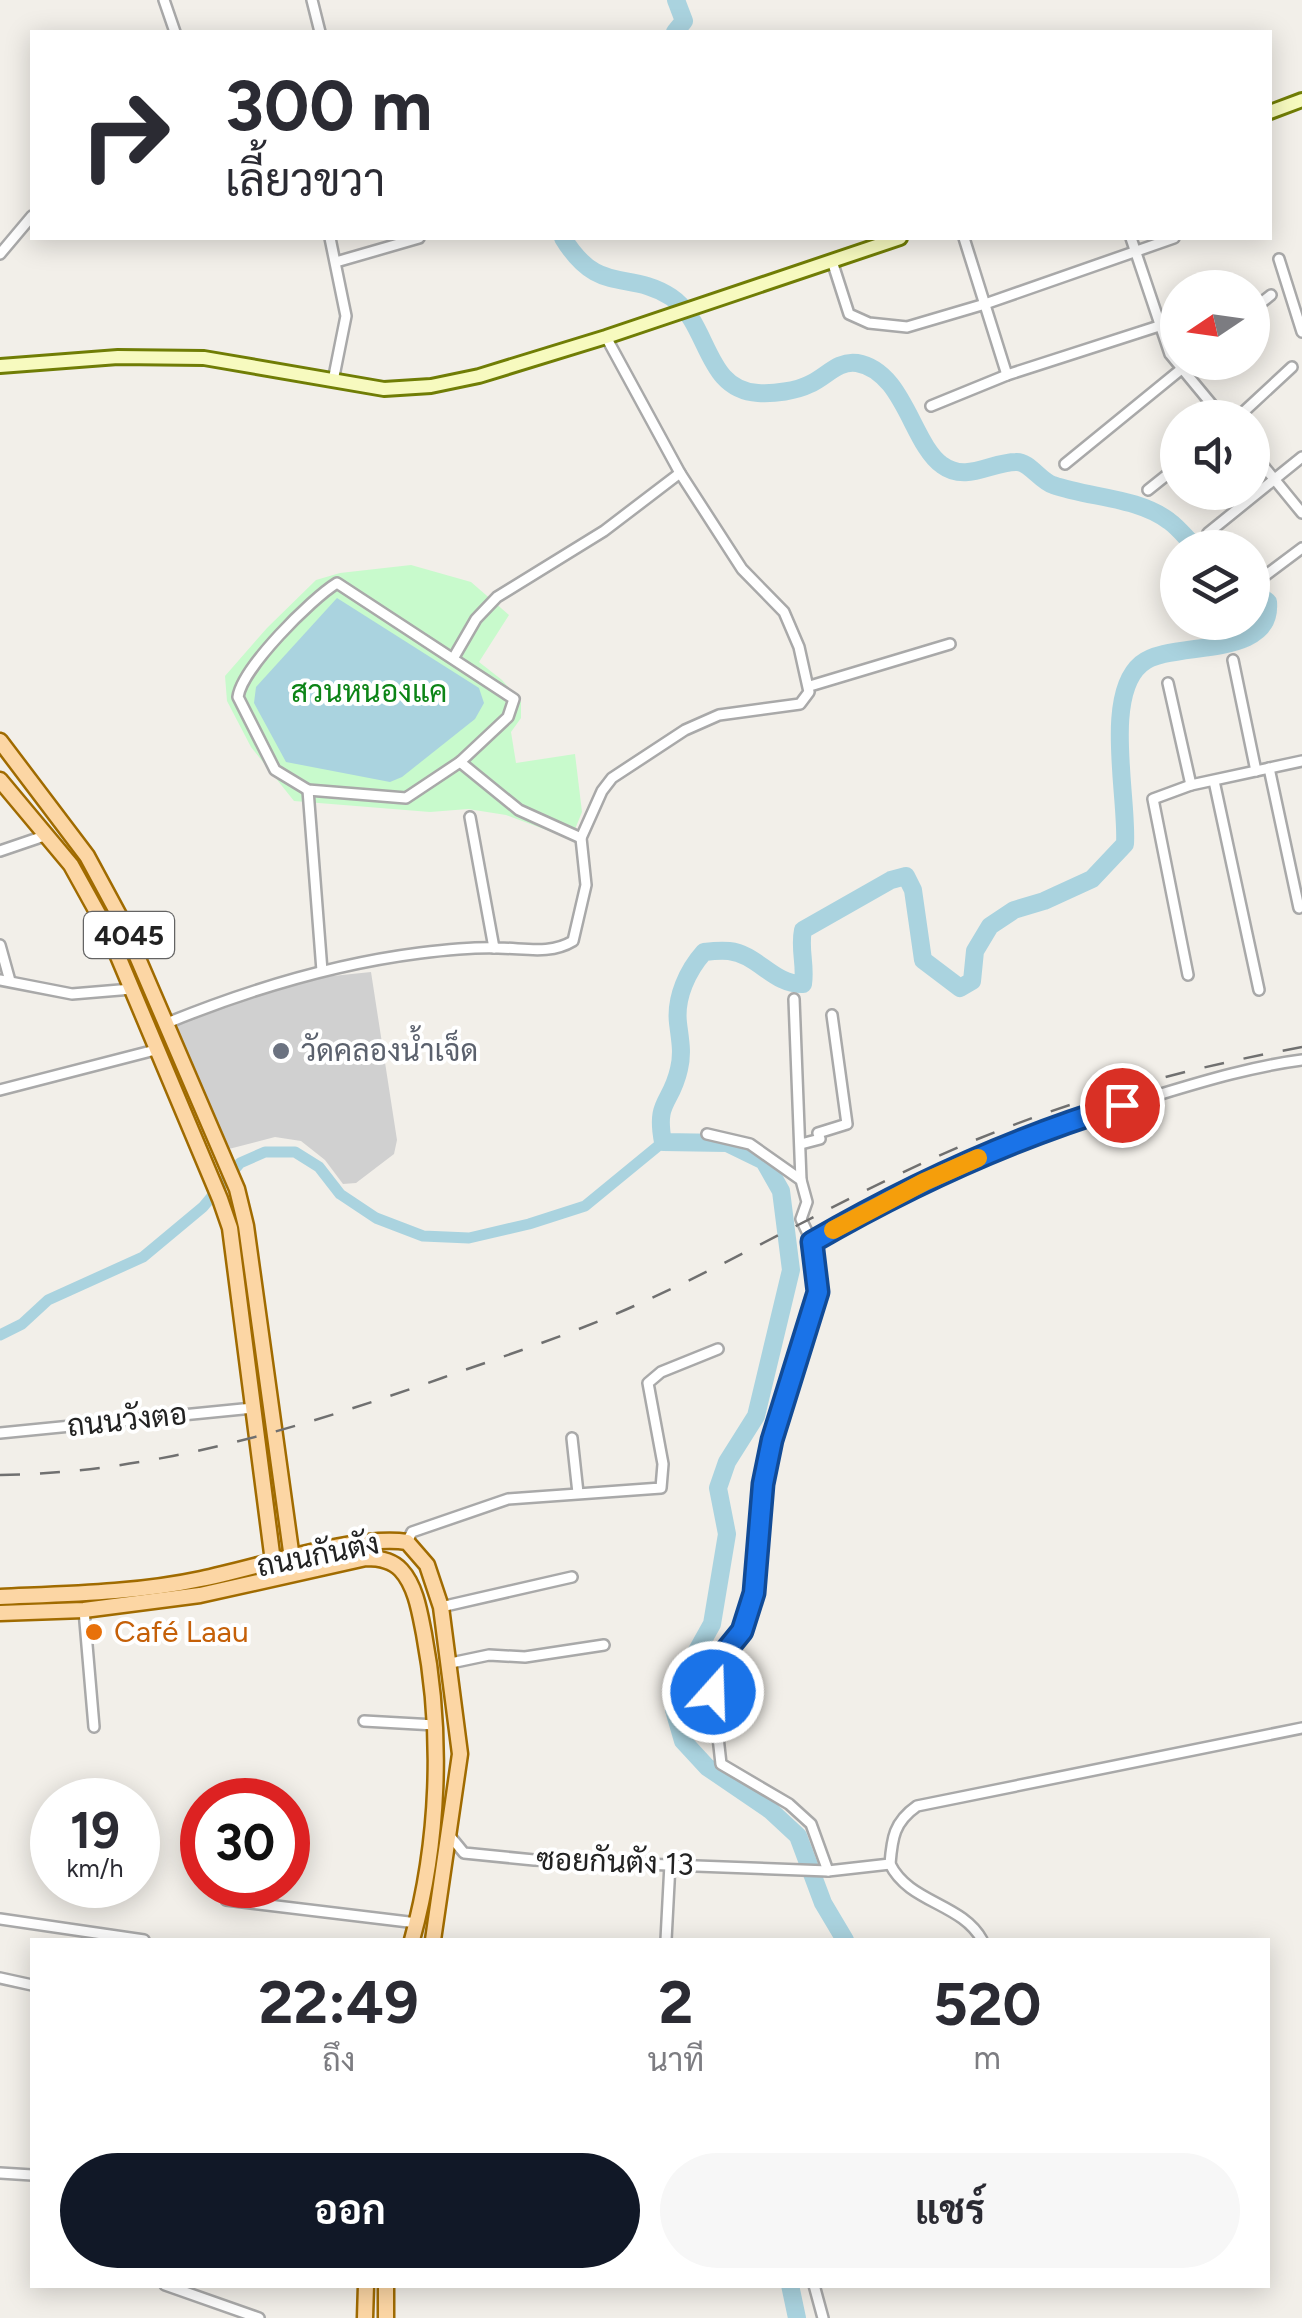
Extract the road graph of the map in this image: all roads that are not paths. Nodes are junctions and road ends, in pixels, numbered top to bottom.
1 (164, 0) edge
2 (312, 0) edge
3 (175, 30) edge
4 (320, 30) edge
5 (1302, 100) edge
6 (1272, 111) edge
7 (30, 218) edge
8 (330, 240) edge
9 (412, 240) edge
10 (894, 240) edge
11 (965, 240) edge
12 (1132, 240) edge
13 (1168, 240) edge
14 (1135, 250) junction
15 (0, 254) edge
16 (1279, 258) dead end
17 (832, 261) junction
18 (336, 262) junction
19 (985, 304) junction
20 (1159, 326) joint
21 (1302, 332) edge
22 (606, 337) junction
23 (0, 366) edge
24 (1292, 367) dead end
25 (1007, 375) junction
26 (1169, 380) edge
27 (333, 381) junction
28 (1256, 400) edge
29 (931, 406) dead end
30 (1302, 457) edge
31 (1066, 464) dead end
32 (1270, 472) edge
33 (680, 474) junction
34 (1276, 479) junction
35 (1160, 480) edge
36 (1148, 490) dead end
37 (1302, 513) edge
38 (1212, 530) edge
39 (1302, 548) edge
40 (1270, 571) edge
41 (950, 644) dead end
42 (454, 657) junction
43 (1233, 660) dead end
44 (1168, 683) dead end
45 (810, 686) junction
46 (0, 741) edge
47 (460, 762) junction
48 (1302, 762) edge
49 (1268, 768) junction
50 (1256, 771) junction
51 (0, 780) edge
52 (1214, 781) junction
53 (1191, 785) junction
54 (308, 790) junction
55 (470, 817) dead end
56 (47, 835) junction
57 (582, 838) junction
58 (0, 851) edge
59 (1300, 908) dead end
60 (0, 945) edge
61 (494, 948) junction
62 (322, 971) junction
63 (1188, 975) dead end
64 (5, 980) edge
65 (132, 989) junction
66 (1259, 990) dead end
67 (794, 999) dead end
68 (832, 1015) dead end
69 (167, 1023) junction
70 (159, 1049) junction
71 (1302, 1060) edge
72 (0, 1090) edge
73 (707, 1134) dead end
74 (801, 1144) junction
75 (801, 1180) junction
76 (812, 1242) junction
77 (718, 1349) dead end
78 (253, 1408) junction
79 (0, 1432) edge
80 (572, 1438) dead end
81 (578, 1493) junction
82 (407, 1542) junction
83 (293, 1566) junction
84 (274, 1570) junction
85 (572, 1577) dead end
86 (0, 1597) edge
87 (106, 1599) junction
88 (441, 1607) junction
89 (84, 1610) junction
90 (0, 1612) edge
91 (604, 1646) dead end
92 (451, 1663) junction
93 (430, 1665) junction
94 (364, 1721) dead end
95 (435, 1725) junction
96 (94, 1727) dead end
97 (1302, 1728) edge
98 (431, 1834) junction
99 (450, 1836) junction
100 (670, 1864) junction
101 (890, 1864) junction
102 (828, 1871) junction
103 (292, 1908) edge
104 (0, 1919) edge
105 (417, 1923) junction
106 (130, 1938) edge
107 (413, 1938) edge
108 (433, 1938) edge
109 (666, 1938) edge
110 (981, 1938) edge
111 (0, 1978) edge
112 (30, 1985) edge
113 (0, 2173) edge
114 (30, 2175) edge
115 (174, 2288) edge
116 (366, 2288) edge
117 (386, 2288) edge
118 (815, 2288) edge
119 (259, 2318) edge
120 (365, 2318) edge
121 (386, 2318) edge
122 (823, 2318) edge

1 - 3 street
2 - 4 street
5 - 6 street
7 - 15 street
8 - 18 street
9 - 18 street
10 - 17 street
11 - 19 street
12 - 14 street
13 - 14 street
14 - 19 street
14 - 20 street
16 - 21 street
17 - 19 street
17 - 22 street
18 - 27 street
19 - 25 street
20 - 25 street
22 - 27 street
22 - 33 street
23 - 27 street
24 - 28 street
25 - 29 street
26 - 31 street
30 - 34 street
32 - 34 street
33 - 42 street
33 - 45 street
34 - 37 street
34 - 38 street
35 - 36 street
39 - 40 street
41 - 45 street
42 - 47 street
42 - 54 street
43 - 50 street
44 - 53 street
45 - 57 street
46 - 69 main road, 4045
47 - 54 street
47 - 57 street
48 - 49 street
49 - 50 street
49 - 59 street
50 - 52 street
51 - 56 main road, 4045
52 - 53 street
52 - 66 street
53 - 63 street
54 - 62 street
55 - 61 street
56 - 58 street
56 - 65 main road, 4045
57 - 61 street
60 - 64 street
61 - 62 street
62 - 69 street
64 - 65 street
65 - 70 main road, 4045
67 - 74 street
68 - 74 street
69 - 83 main road, 4045
70 - 72 street
70 - 78 main road, 4045
71 - 76 street
73 - 75 street
74 - 75 street
75 - 76 street
76 - 102 street
77 - 81 street
78 - 79 street, ถนนวังตอ
78 - 84 main road, 4045
80 - 81 street
81 - 82 street
82 - 83 main road, ถนนกันตัง
82 - 88 main road, ถนนกันตัง
83 - 84 main road, ถนนกันตัง
83 - 93 main road, ถนนกันตัง
84 - 87 main road, ถนนกันตัง
85 - 88 street
86 - 87 main road, ถนนกันตัง
87 - 89 main road, ถนนกันตัง
88 - 92 main road, ถนนกันตัง
89 - 90 main road, ถนนกันตัง
89 - 96 street
91 - 92 street
92 - 93 main road
92 - 99 main road, ถนนกันตัง
93 - 95 main road, ถนนกันตัง
94 - 95 street
95 - 98 main road, ถนนกันตัง
97 - 101 street
98 - 99 main road
98 - 105 main road, ถนนกันตัง
99 - 100 street, ซอยกันตัง 13
99 - 108 main road, ถนนกันตัง
100 - 102 street, ซอยกันตัง 13
100 - 109 street
101 - 102 street, ซอยกันตัง 13
101 - 110 street
103 - 105 street
104 - 106 street
105 - 107 main road, ถนนกันตัง
111 - 112 street
113 - 114 street
115 - 119 street
116 - 120 main road
117 - 121 main road
118 - 122 street

